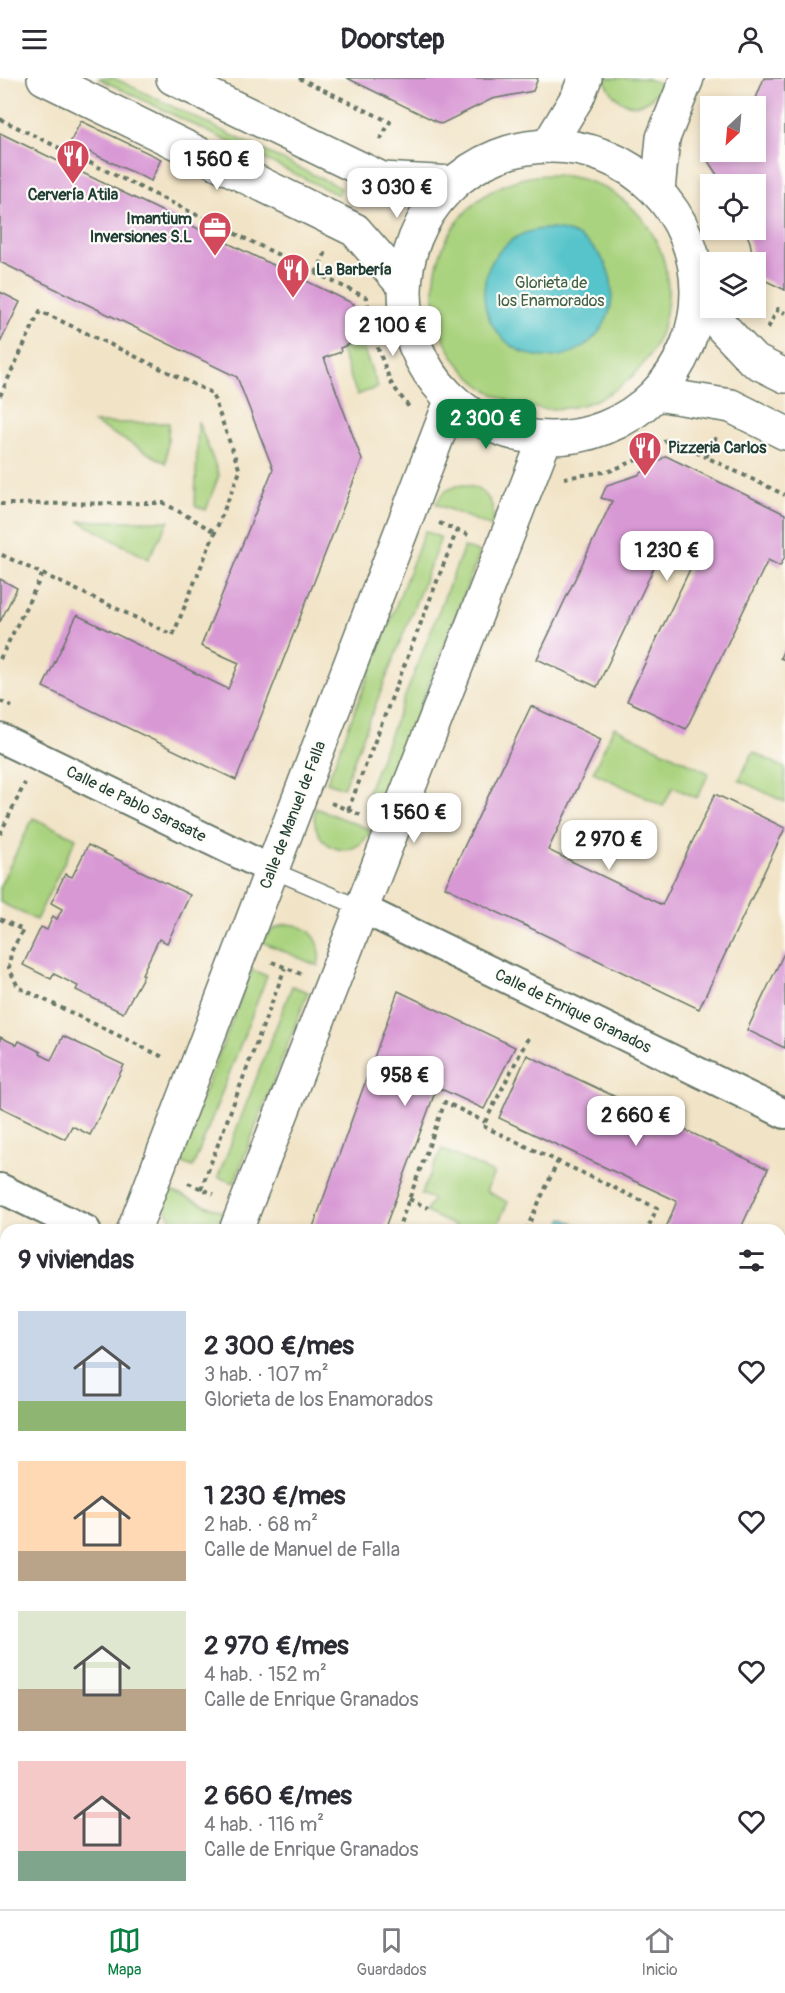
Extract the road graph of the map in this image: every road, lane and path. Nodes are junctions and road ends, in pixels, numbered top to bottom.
1 (44, 78) edge
2 (173, 78) edge
3 (585, 78) edge
4 (687, 78) edge
5 (0, 119) edge
6 (548, 146) junction
7 (453, 183) junction
8 (658, 191) junction
9 (404, 286) junction
10 (698, 301) junction
11 (785, 376) edge
12 (657, 394) junction
13 (0, 396) edge
14 (451, 400) junction
15 (417, 420) dead end
16 (785, 433) edge
17 (545, 439) junction
18 (706, 457) dead end
19 (563, 479) dead end
20 (0, 504) edge
21 (457, 530) dead end
22 (215, 532) junction
23 (0, 554) edge
24 (42, 575) junction
25 (0, 659) edge
26 (0, 738) edge
27 (25, 783) dead end
28 (302, 791) junction
29 (348, 810) junction
30 (393, 827) junction
31 (0, 834) edge
32 (272, 870) junction
33 (361, 908) junction
34 (0, 919) edge
35 (241, 950) junction
36 (285, 968) junction
37 (331, 986) junction
38 (528, 1038) dead end
39 (168, 1060) dead end
40 (785, 1114) edge
41 (485, 1122) junction
42 (558, 1161) junction
43 (157, 1171) junction
44 (0, 1188) edge
45 (201, 1189) junction
46 (409, 1199) junction
47 (428, 1208) dead end
48 (241, 1219) edge
49 (74, 1224) edge
50 (136, 1224) edge
51 (400, 1224) edge
52 (529, 1224) edge
53 (650, 1224) edge

1 - 9 street
2 - 7 street
3 - 6 street
4 - 8 street
5 - 15 path
6 - 7 street
6 - 8 street
7 - 9 street
8 - 10 street
9 - 14 street
10 - 11 street
10 - 12 street
12 - 16 street
12 - 17 street
13 - 22 path
14 - 17 street
14 - 28 street, Calle de Manuel de Falla
17 - 30 street
18 - 19 path
20 - 22 path
21 - 29 path
22 - 24 path
23 - 24 path
24 - 25 path
26 - 32 street, Calle de Pablo Sarasate
27 - 31 path
28 - 29 path
28 - 32 street, Calle de Manuel de Falla
29 - 30 path
30 - 33 street
32 - 33 lane
32 - 35 street, Calle de Manuel de Falla
33 - 37 street
33 - 40 street, Calle de Enrique Granados
34 - 39 path
35 - 36 path
35 - 43 street, Calle de Manuel de Falla
36 - 37 path
36 - 45 path
37 - 48 street
38 - 41 path
41 - 42 path
41 - 46 path
42 - 52 path
42 - 53 path
43 - 45 path
43 - 50 street, Calle de Manuel de Falla
44 - 49 street
45 - 48 path
46 - 47 path
46 - 51 path

